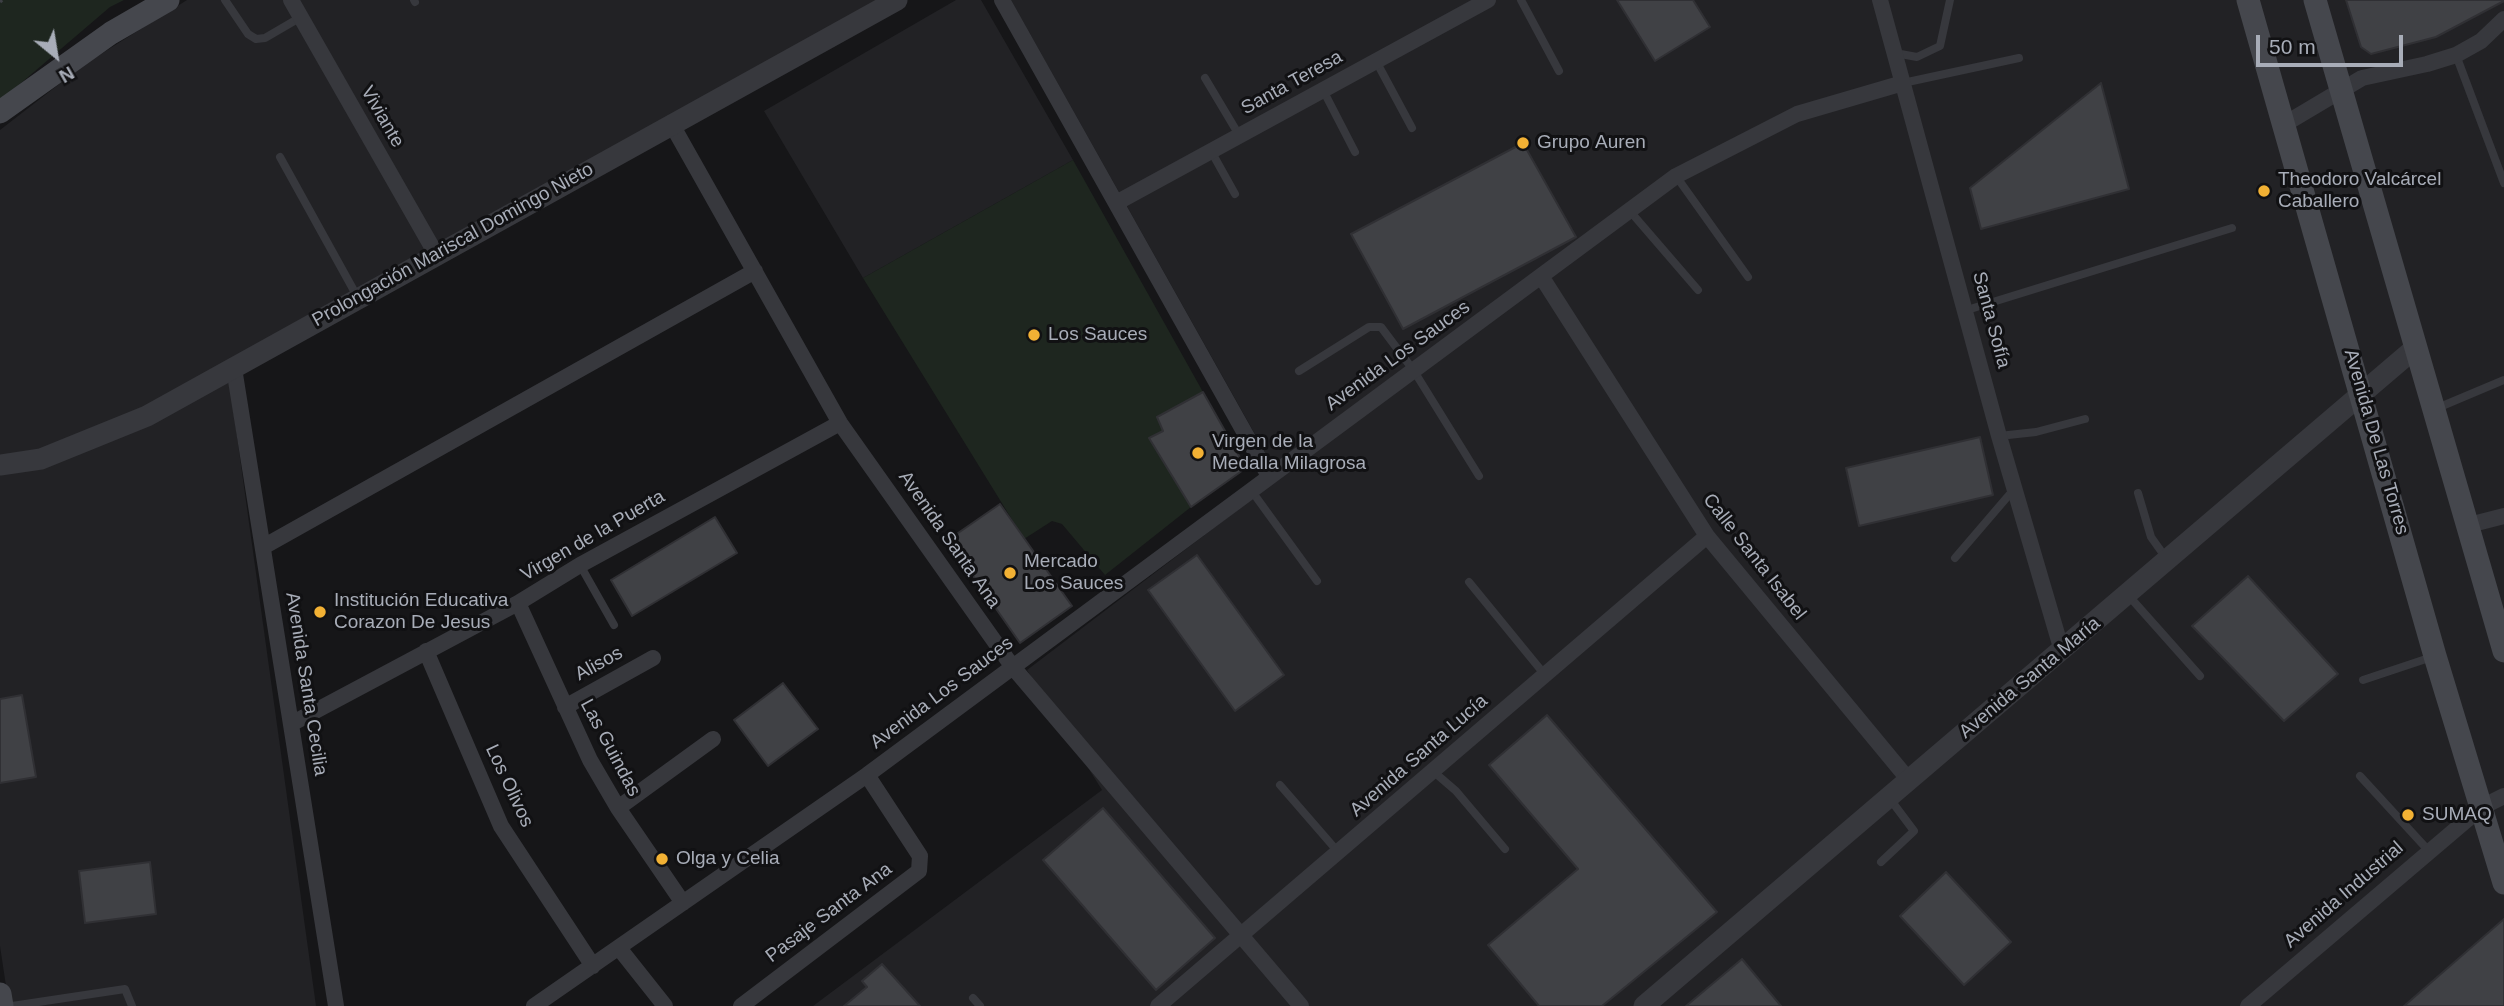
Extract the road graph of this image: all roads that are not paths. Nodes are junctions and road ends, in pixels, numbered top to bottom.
1 (168, 0) edge
2 (225, 0) edge
3 (291, 0) edge
4 (897, 0) edge
5 (1002, 0) edge
6 (1488, 0) edge
7 (1521, 0) edge
8 (1880, 0) edge
9 (1950, 0) edge
10 (2248, 0) edge
11 (2315, 0) edge
12 (301, 17) junction
13 (2504, 19) edge
14 (1895, 53) junction
15 (2456, 55) junction
16 (2019, 58) dead end
17 (1376, 61) junction
18 (1559, 71) dead end
19 (1205, 78) dead end
20 (1903, 83) junction
21 (2340, 88) junction
22 (1323, 90) junction
23 (0, 113) edge
24 (671, 124) junction
25 (2283, 125) junction
26 (1412, 128) dead end
27 (1239, 135) junction
28 (1211, 151) junction
29 (1355, 152) dead end
30 (280, 157) dead end
31 (1676, 176) junction
32 (2504, 183) edge
33 (1235, 194) dead end
34 (1116, 202) junction
35 (1629, 210) junction
36 (2232, 228) dead end
37 (436, 254) junction
38 (755, 271) junction
39 (1541, 276) junction
40 (1748, 277) dead end
41 (1698, 290) dead end
42 (358, 299) junction
43 (1967, 310) junction
44 (2414, 349) junction
45 (234, 368) junction
46 (1299, 371) dead end
47 (1414, 371) junction
48 (2504, 380) edge
49 (2362, 391) junction
50 (2432, 410) junction
51 (2085, 419) dead end
52 (840, 423) junction
53 (1999, 436) junction
54 (0, 465) edge
55 (1269, 476) junction
56 (1479, 476) dead end
57 (2015, 488) junction
58 (1251, 489) junction
59 (2138, 493) dead end
60 (2504, 516) edge
61 (2465, 527) junction
62 (1707, 536) junction
63 (263, 547) junction
64 (1955, 558) dead end
65 (2168, 561) junction
66 (580, 565) junction
67 (1317, 581) dead end
68 (1469, 582) dead end
69 (2128, 595) junction
70 (2497, 603) edge
71 (518, 604) junction
72 (614, 625) dead end
73 (426, 651) junction
74 (2063, 651) junction
75 (2504, 652) edge
76 (2435, 656) junction
77 (653, 658) dead end
78 (1012, 666) junction
79 (1545, 675) junction
80 (2200, 676) dead end
81 (2363, 680) dead end
82 (565, 708) junction
83 (291, 724) junction
84 (713, 739) dead end
85 (1434, 772) junction
86 (867, 775) junction
87 (2360, 776) dead end
88 (1908, 779) junction
89 (1280, 785) dead end
90 (1888, 796) junction
91 (2504, 796) edge
92 (2482, 807) junction
93 (618, 808) junction
94 (1504, 849) dead end
95 (2428, 850) junction
96 (1339, 853) junction
97 (1881, 862) dead end
98 (2504, 883) edge
99 (683, 902) junction
100 (1241, 938) junction
101 (618, 948) junction
102 (593, 966) junction
103 (0, 994) edge
104 (973, 998) dead end
105 (2, 1006) edge
106 (12, 1006) edge
107 (132, 1006) edge
108 (336, 1006) edge
109 (534, 1006) edge
110 (665, 1006) edge
111 (741, 1006) edge
112 (980, 1006) edge
113 (1158, 1006) edge
114 (1301, 1006) edge
115 (1644, 1006) edge
116 (2248, 1006) edge

1 - 23 main road
2 - 12 lane
3 - 12 street, Viviante
4 - 24 street, Prolongación Mariscal Domingo Nieto
5 - 34 street
6 - 17 street, Santa Teresa
7 - 18 lane
8 - 14 street, Santa Sofía
9 - 14 lane
10 - 25 main road, Avenida De Las Torres
11 - 21 main road
12 - 37 street, Viviante
13 - 15 street
14 - 20 street, Santa Sofía
15 - 21 street
15 - 32 lane
16 - 20 lane
17 - 22 street, Santa Teresa
17 - 26 lane
19 - 27 lane
20 - 31 street, Avenida Los Sauces
20 - 43 street, Santa Sofía
21 - 25 street
21 - 44 main road
22 - 27 street, Santa Teresa
22 - 29 lane
24 - 37 street, Prolongación Mariscal Domingo Nieto
24 - 38 street, Avenida Santa Ana
25 - 49 main road, Avenida De Las Torres
27 - 28 street, Santa Teresa
28 - 33 lane
28 - 34 street, Santa Teresa
30 - 42 lane
31 - 35 street, Avenida Los Sauces
31 - 40 lane
34 - 55 street
35 - 39 street, Avenida Los Sauces
35 - 41 lane
36 - 43 lane
37 - 42 street, Prolongación Mariscal Domingo Nieto
38 - 52 street, Avenida Santa Ana
38 - 63 street
39 - 47 street, Avenida Los Sauces
39 - 62 street, Calle Santa Isabel
42 - 45 street, Prolongación Mariscal Domingo Nieto
43 - 53 street, Santa Sofía
44 - 49 street, Avenida Santa María
44 - 50 main road
45 - 54 street, Prolongación Mariscal Domingo Nieto
45 - 63 street, Avenida Santa Cecilia
46 - 47 lane
47 - 55 street, Avenida Los Sauces
47 - 56 lane
48 - 50 lane
49 - 65 street, Avenida Santa María
49 - 76 main road, Avenida De Las Torres
50 - 61 main road
51 - 53 lane
52 - 66 street, Virgen de la Puerta
52 - 78 street, Avenida Santa Ana
53 - 57 street, Santa Sofía
55 - 58 street, Avenida Los Sauces
57 - 64 lane
57 - 74 street, Santa Sofía
58 - 67 lane
58 - 78 street, Avenida Los Sauces
59 - 65 lane
60 - 61 street
61 - 70 main road
62 - 79 street, Avenida Santa Lucía
62 - 88 street, Calle Santa Isabel
63 - 83 street, Avenida Santa Cecilia
65 - 69 street, Avenida Santa María
66 - 71 street, Virgen de la Puerta
66 - 72 lane
68 - 79 lane
69 - 74 street, Avenida Santa María
69 - 80 lane
70 - 75 main road
71 - 73 street, Virgen de la Puerta
71 - 82 street, Las Guindas
73 - 83 street, Virgen de la Puerta
73 - 102 street, Los Olivos
74 - 88 street, Avenida Santa María
76 - 81 lane
76 - 92 main road, Avenida De Las Torres
77 - 82 street, Alisos
78 - 86 street, Avenida Los Sauces
78 - 100 street, Avenida Santa Ana
79 - 85 street, Avenida Santa Lucía
82 - 93 street, Las Guindas
83 - 108 street, Avenida Santa Cecilia
84 - 93 street
85 - 94 lane
85 - 96 street, Avenida Santa Lucía
86 - 99 street, Avenida Los Sauces
86 - 111 street, Pasaje Santa Ana
87 - 95 lane
88 - 90 street, Avenida Santa María
89 - 96 lane
90 - 97 lane
90 - 115 street, Avenida Santa María
91 - 92 street, Avenida Industrial
92 - 95 street, Avenida Industrial
92 - 98 main road, Avenida De Las Torres
93 - 99 street, Las Guindas
95 - 116 street, Avenida Industrial
96 - 100 street, Avenida Santa Lucía
99 - 101 street, Avenida Los Sauces
100 - 113 street, Avenida Santa Lucía
100 - 114 street, Avenida Santa Ana
101 - 102 street, Avenida Los Sauces
101 - 110 street
102 - 109 street, Avenida Los Sauces
103 - 105 main road
104 - 112 lane
106 - 107 lane

